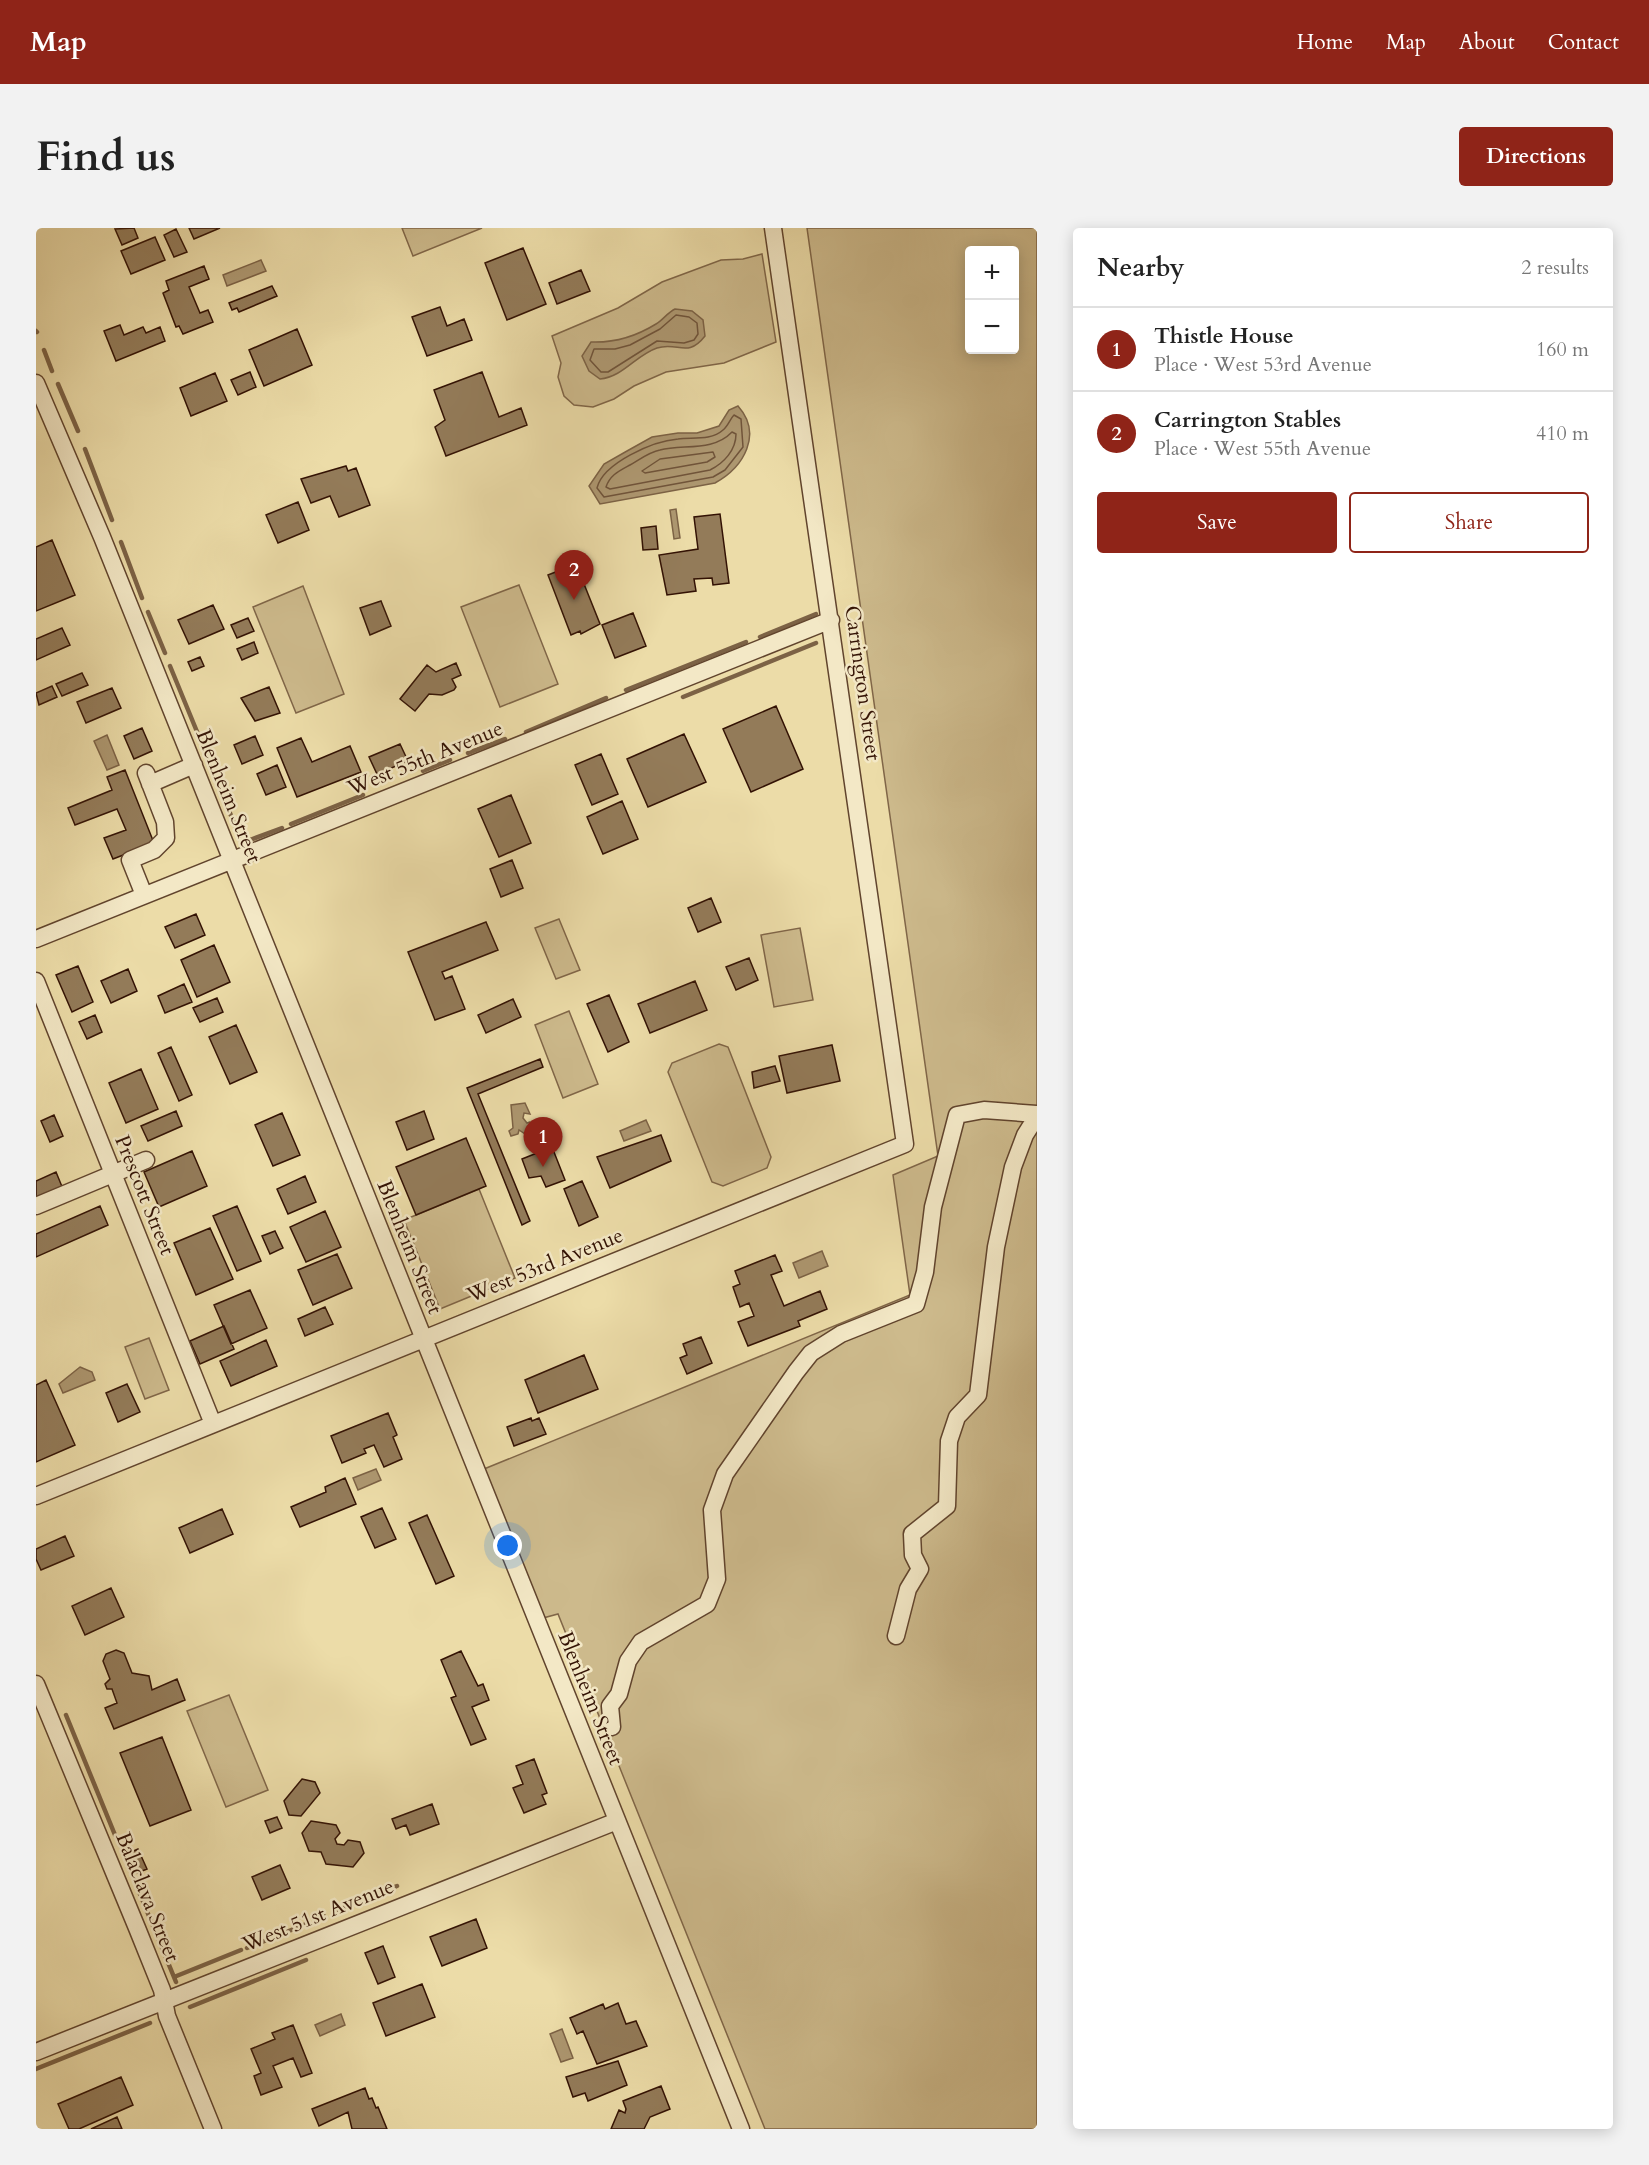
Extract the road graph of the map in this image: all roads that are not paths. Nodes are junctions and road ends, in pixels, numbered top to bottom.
1 (773, 228) edge
2 (36, 383) edge
3 (831, 620) junction
4 (194, 765) junction
5 (231, 861) junction
6 (144, 895) junction
7 (36, 939) edge
8 (36, 981) edge
9 (1037, 1115) edge
10 (905, 1144) joint
11 (146, 1160) dead end
12 (112, 1175) junction
13 (36, 1206) edge
14 (423, 1340) junction
15 (213, 1424) junction
16 (36, 1496) edge
17 (896, 1636) dead end
18 (36, 1684) edge
19 (612, 1727) dead end
20 (616, 1821) junction
21 (164, 2001) junction
22 (36, 2052) edge
23 (213, 2129) edge
24 (741, 2129) edge

1 - 3 street, Carrington Street
2 - 4 street, Blenheim Street
3 - 5 street, West 55th Avenue
3 - 10 street, Carrington Street
4 - 5 street, Blenheim Street
4 - 6 street
5 - 6 street, West 55th Avenue
5 - 14 street, Blenheim Street
6 - 7 street, West 55th Avenue
8 - 12 street, Prescott Street
9 - 17 street
9 - 19 street
10 - 14 street, West 53rd Avenue
11 - 12 street
12 - 13 street
12 - 15 street, Prescott Street
14 - 15 street, West 53rd Avenue
14 - 20 street, Blenheim Street
15 - 16 street, West 53rd Avenue
18 - 21 street, Balaclava Street
20 - 21 street, West 51st Avenue
20 - 24 street, Blenheim Street
21 - 22 street, West 51st Avenue
21 - 23 street, Balaclava Street

